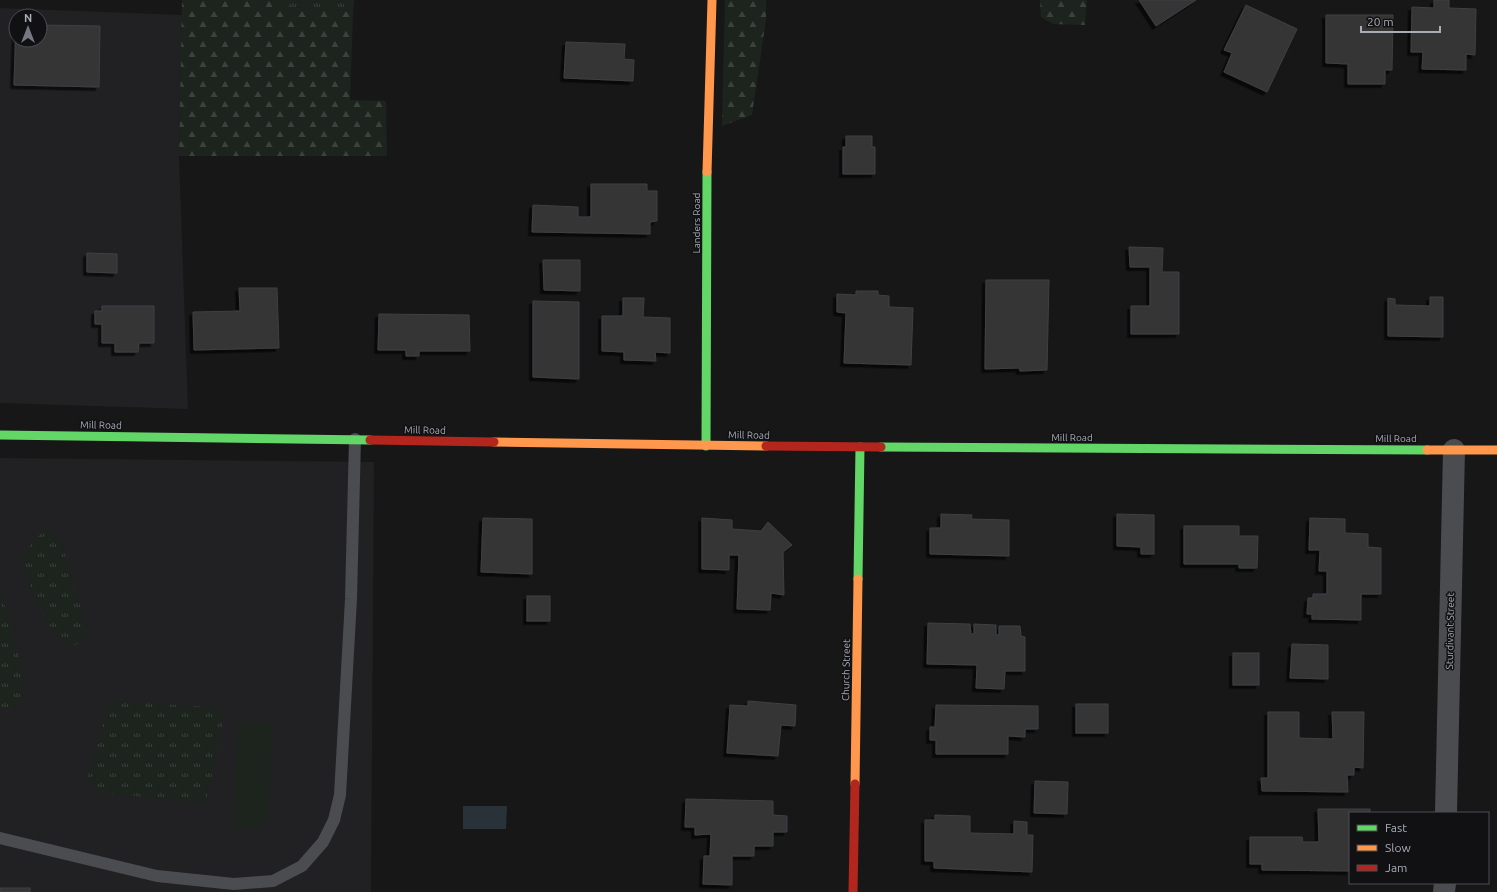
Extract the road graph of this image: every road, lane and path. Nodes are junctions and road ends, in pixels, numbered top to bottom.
1 (712, 0) edge
2 (0, 435) edge
3 (355, 440) junction
4 (706, 446) junction
5 (860, 447) junction
6 (1454, 450) junction
7 (1497, 450) edge
8 (1446, 812) edge
9 (0, 838) edge
10 (234, 888) edge
11 (853, 892) edge

1 - 4 street, Landers Road
2 - 3 street, Mill Road
3 - 4 street, Mill Road
3 - 10 lane
4 - 5 street, Mill Road
5 - 6 street, Mill Road
5 - 11 street, Church Street
6 - 7 street, Mill Road
6 - 8 street, Sturdivant Street
9 - 10 lane

